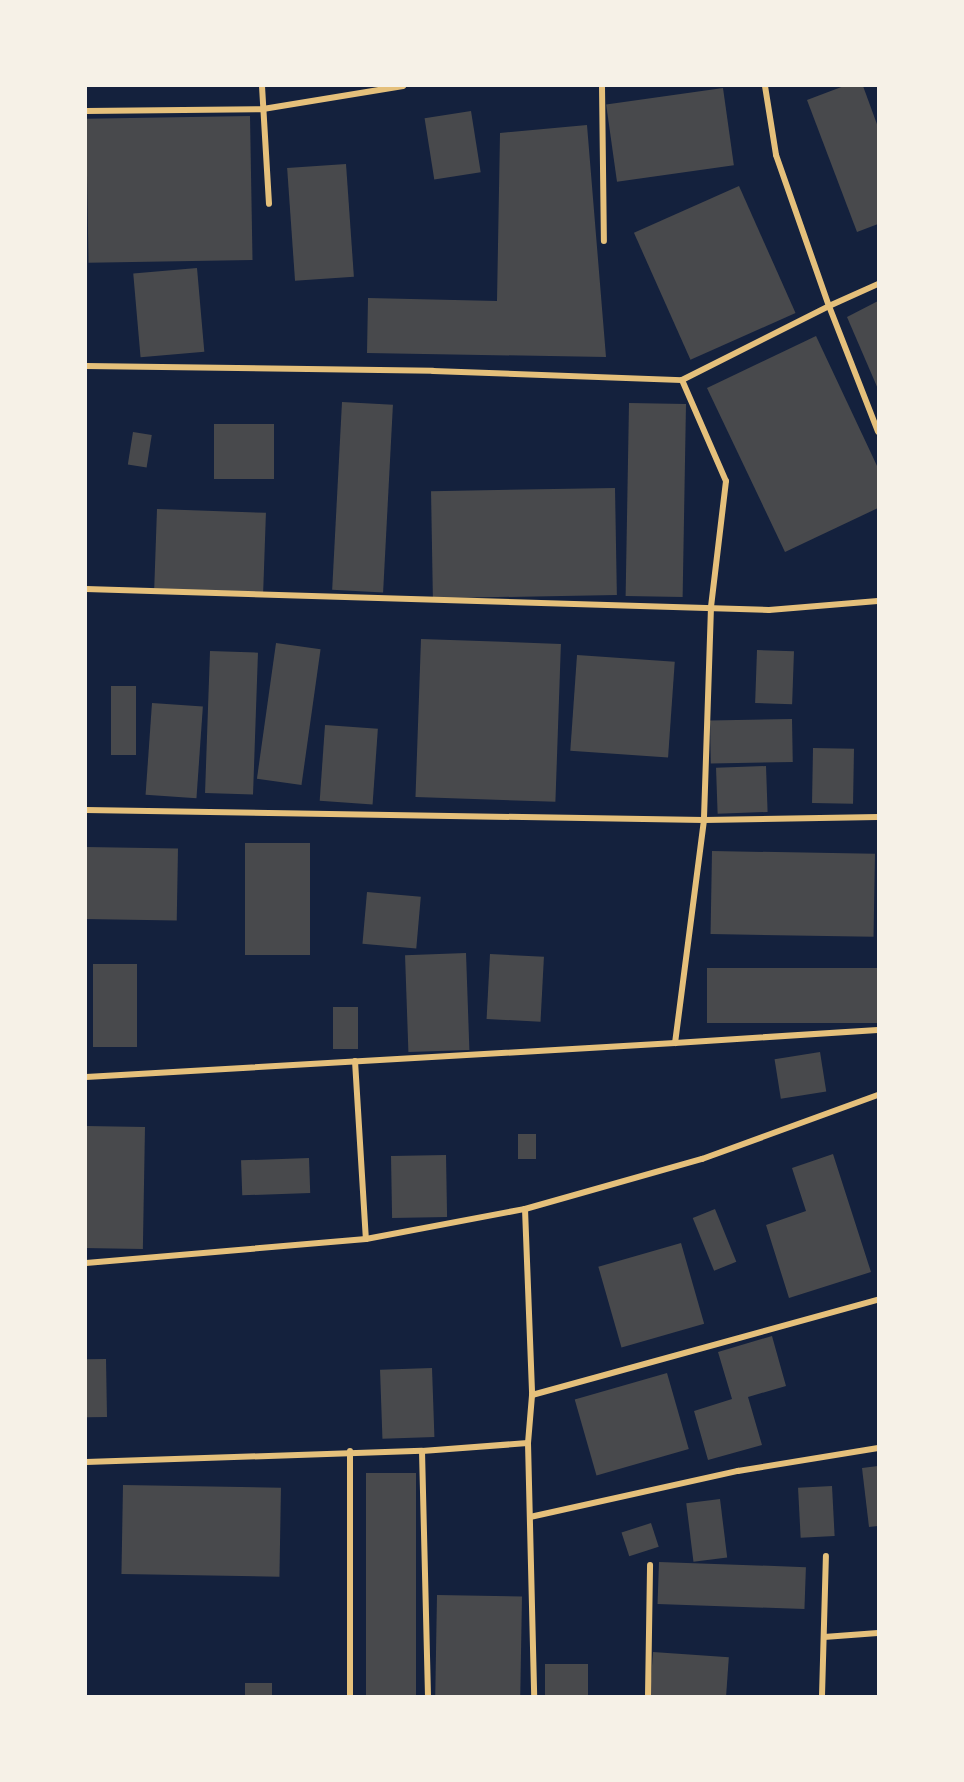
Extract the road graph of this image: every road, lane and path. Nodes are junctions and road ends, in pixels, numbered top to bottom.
1 (262, 86) edge
2 (403, 86) edge
3 (602, 86) edge
4 (765, 86) edge
5 (263, 109) junction
6 (86, 111) edge
7 (269, 204) dead end
8 (604, 242) dead end
9 (879, 284) edge
10 (829, 306) junction
11 (86, 366) edge
12 (682, 380) junction
13 (879, 432) edge
14 (86, 589) edge
15 (879, 601) edge
16 (711, 607) junction
17 (86, 810) edge
18 (879, 817) edge
19 (704, 820) junction
20 (879, 1030) edge
21 (675, 1043) junction
22 (356, 1061) junction
23 (86, 1077) edge
24 (879, 1095) edge
25 (525, 1209) junction
26 (366, 1239) junction
27 (86, 1263) edge
28 (879, 1300) edge
29 (532, 1395) junction
30 (528, 1443) junction
31 (879, 1448) edge
32 (350, 1451) junction
33 (422, 1451) junction
34 (86, 1462) edge
35 (530, 1517) junction
36 (826, 1556) dead end
37 (650, 1565) dead end
38 (879, 1633) edge
39 (824, 1637) junction
40 (350, 1696) edge
41 (428, 1696) edge
42 (534, 1696) edge
43 (648, 1696) edge
44 (822, 1696) edge

1 - 5 street
2 - 5 street
3 - 8 street
4 - 10 street
5 - 6 street
5 - 7 street
9 - 10 street
10 - 12 street
10 - 13 street
11 - 12 street
12 - 16 street
14 - 16 street
15 - 16 street
16 - 19 street
17 - 19 street
18 - 19 street
19 - 21 street
20 - 21 street
21 - 22 street
22 - 23 street
22 - 26 street
24 - 25 street
25 - 26 street
25 - 29 street
26 - 27 street
28 - 29 street
29 - 30 street
30 - 33 street
30 - 35 street
31 - 35 street
32 - 33 street
32 - 34 street
32 - 40 street
33 - 41 street
35 - 42 street
36 - 39 street
37 - 43 street
38 - 39 street
39 - 44 street

